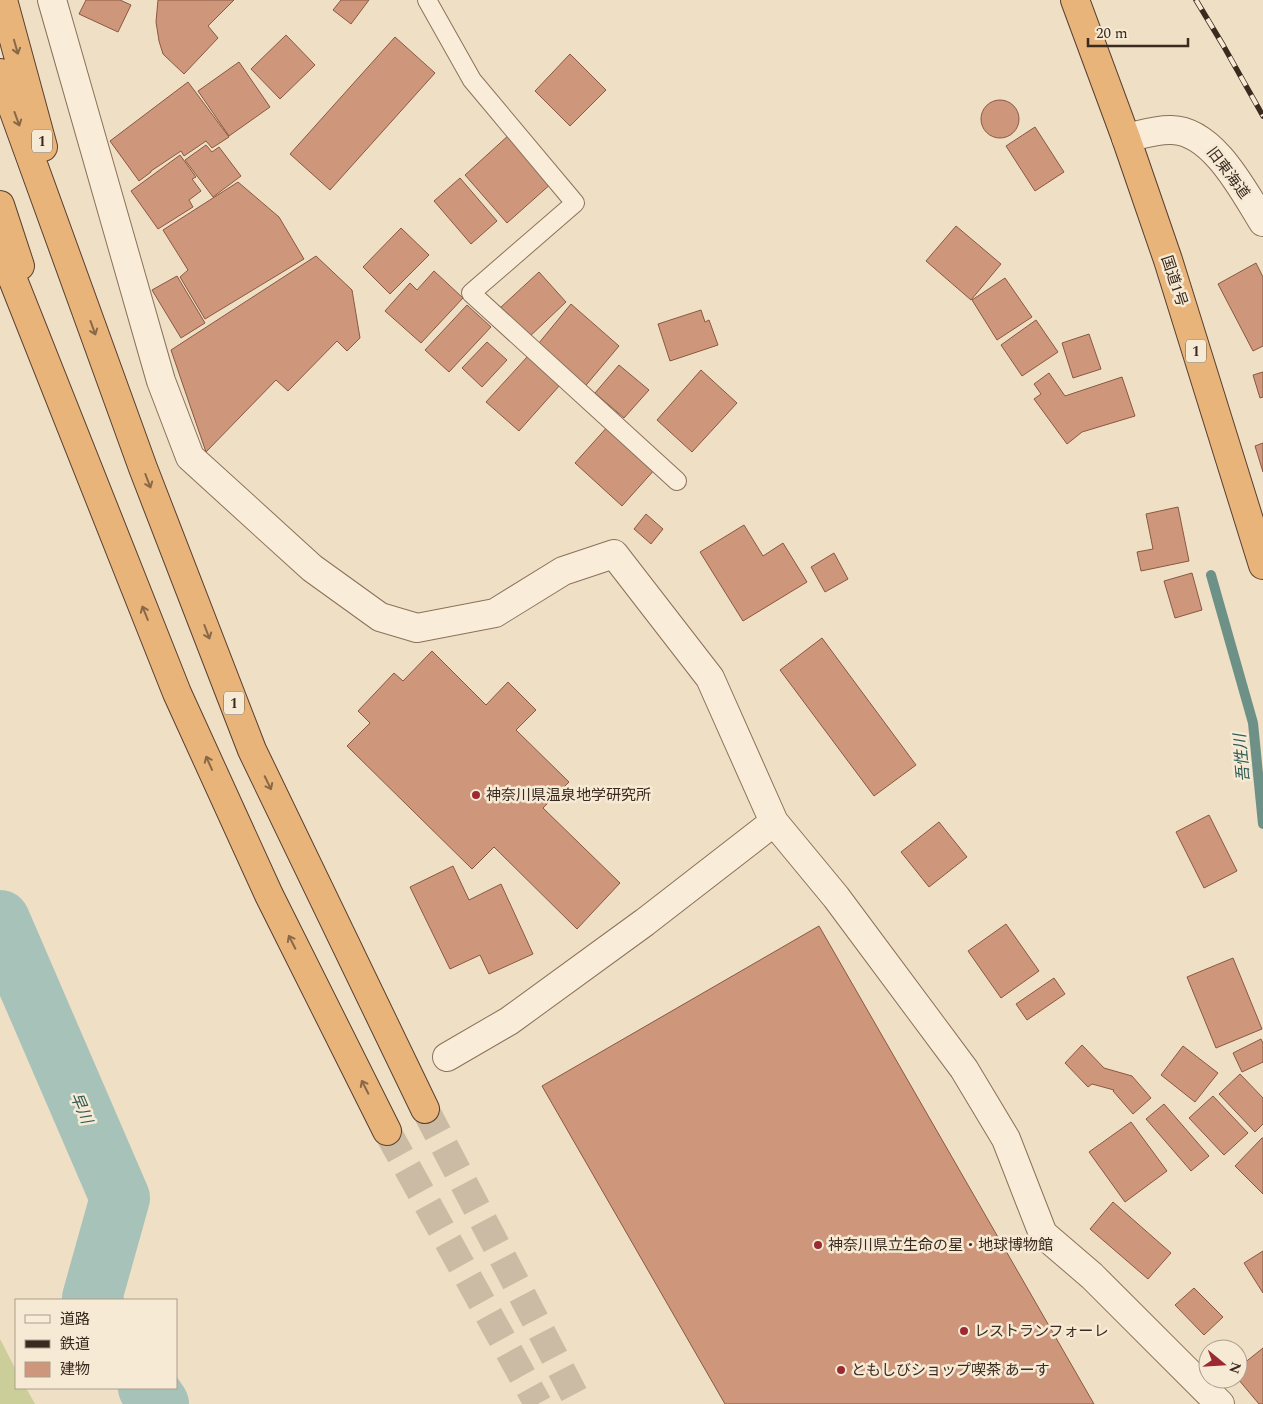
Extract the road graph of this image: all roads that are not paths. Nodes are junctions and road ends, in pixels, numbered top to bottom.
1 (3, 0) edge
2 (52, 0) edge
3 (427, 0) edge
4 (1075, 0) edge
5 (0, 73) edge
6 (1126, 138) junction
7 (0, 205) edge
8 (1263, 222) edge
9 (0, 247) edge
10 (77, 282) junction
11 (76, 438) junction
12 (677, 481) dead end
13 (1263, 565) edge
14 (774, 822) junction
15 (447, 1057) dead end
16 (425, 1109) tunnel mouth
17 (387, 1130) tunnel mouth
18 (1220, 1404) edge

1 -> 10 highway, 1
2 - 14 street
3 - 12 lane
4 - 6 highway, 国道1号 / 1
5 -> 10 highway, 1
6 - 8 street, 旧東海道
6 - 13 highway, 国道1号 / 1
7 - 11 highway
9 - 11 highway
10 -> 16 highway, 1
17 -> 11 highway
14 - 15 street
14 - 18 street

